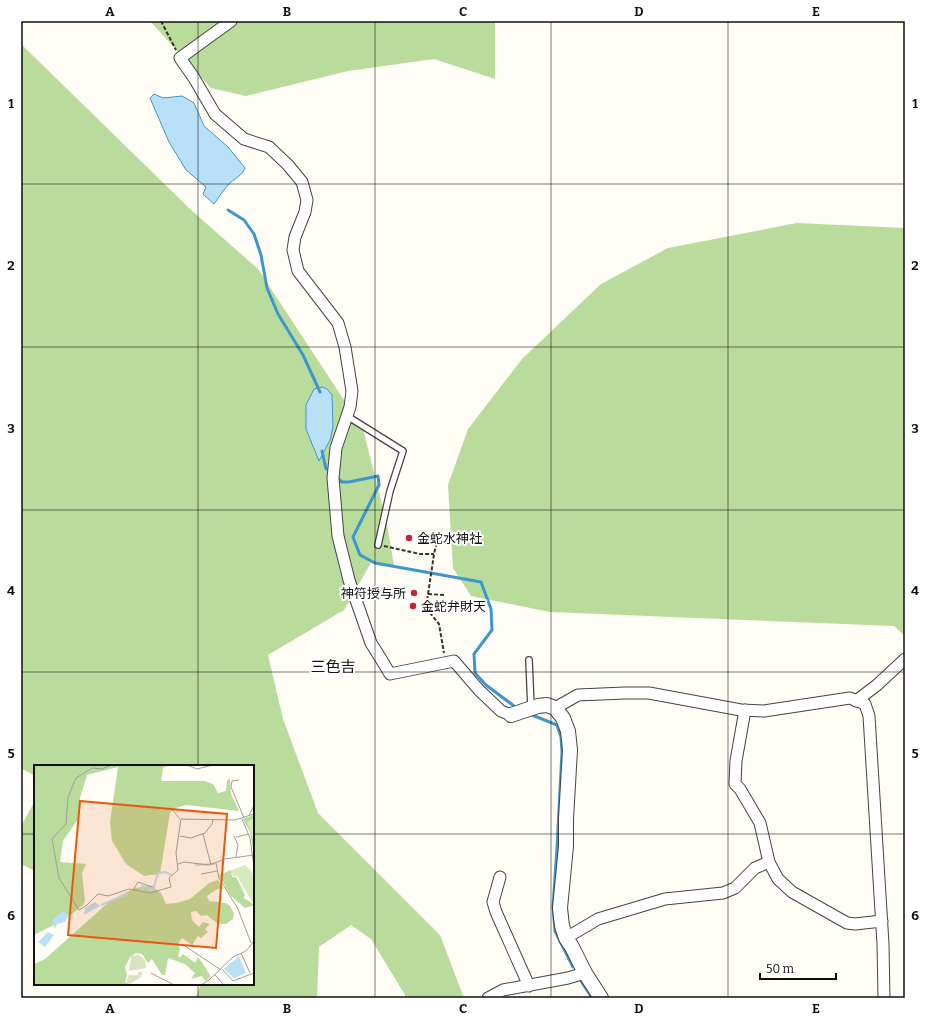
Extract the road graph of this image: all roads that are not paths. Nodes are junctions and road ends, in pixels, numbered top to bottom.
1 (231, 21) edge
2 (347, 416) junction
3 (378, 545) road end
4 (905, 659) edge
5 (529, 660) dead end
6 (856, 701) junction
7 (531, 708) junction
8 (555, 708) junction
9 (745, 710) junction
10 (511, 715) joint
11 (769, 862) junction
12 (500, 876) dead end
13 (882, 921) junction
14 (566, 938) junction
15 (584, 973) junction
16 (529, 986) junction
17 (488, 998) edge
18 (601, 998) edge
19 (884, 998) edge

1 - 2 street
2 - 3 lane
2 - 10 street
4 - 6 street
5 - 7 lane
6 - 9 street
6 - 13 street
7 - 8 street
7 - 10 street
8 - 9 street
8 - 14 street
9 - 11 street
11 - 13 street
11 - 14 street
12 - 16 street
13 - 19 street
14 - 15 street
15 - 16 street
15 - 18 street
16 - 17 street

